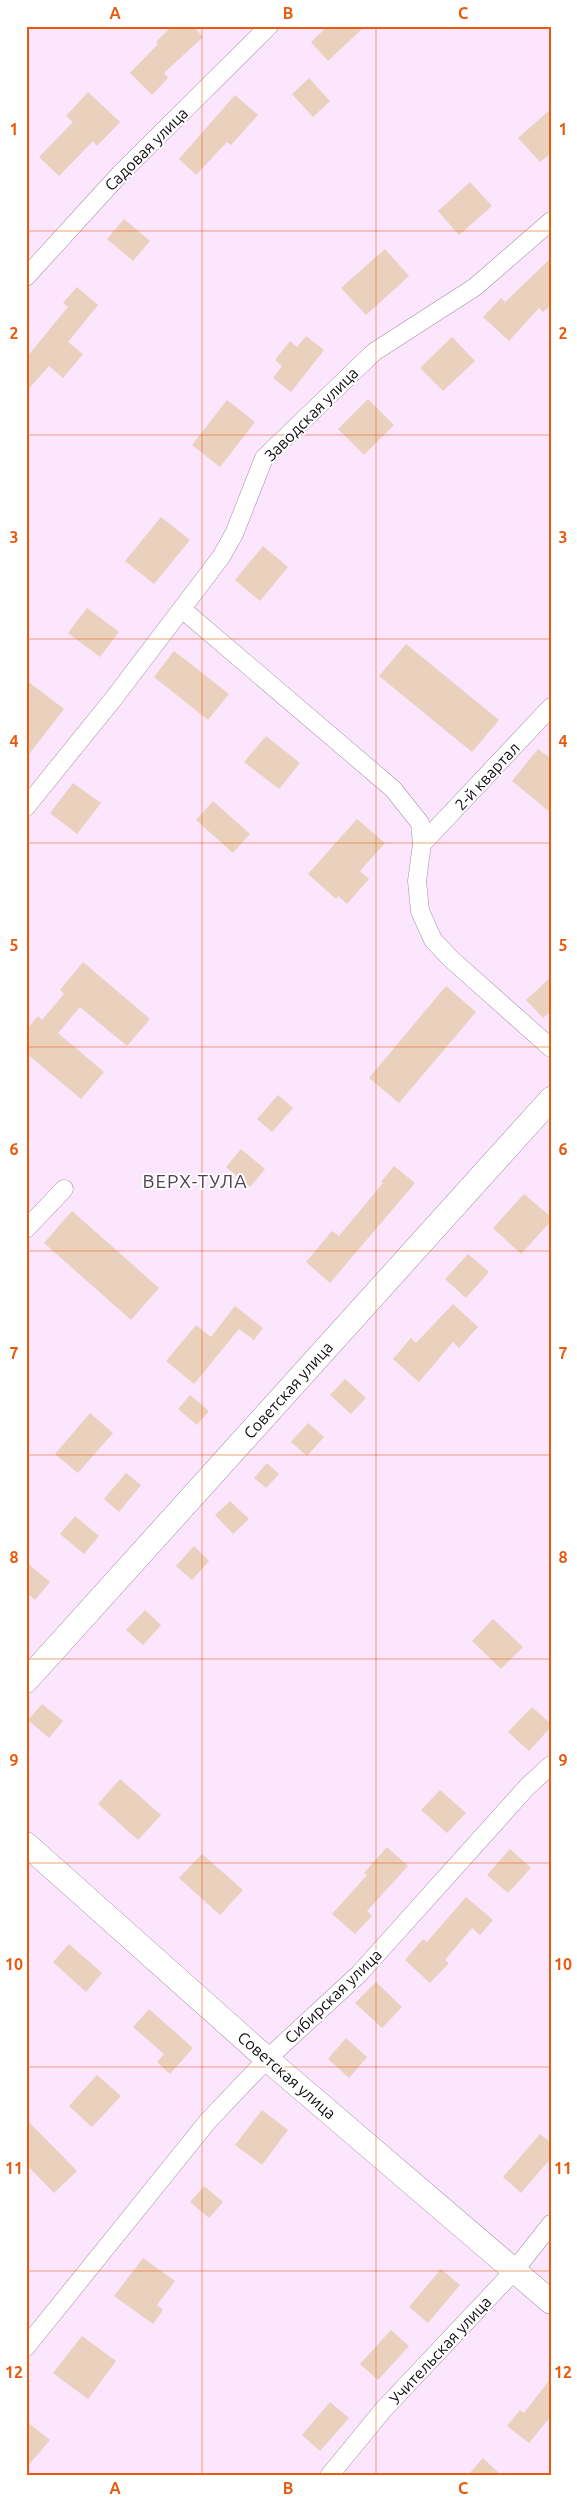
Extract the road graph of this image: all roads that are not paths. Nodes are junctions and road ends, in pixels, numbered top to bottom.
1 (269, 26) edge
2 (551, 221) edge
3 (26, 277) edge
4 (182, 609) junction
5 (551, 707) edge
6 (26, 807) edge
7 (422, 844) junction
8 (551, 1048) edge
9 (551, 1100) edge
10 (64, 1189) dead end
11 (26, 1229) edge
12 (26, 1682) edge
13 (551, 1765) edge
14 (26, 1844) edge
15 (266, 2059) junction
16 (551, 2224) edge
17 (514, 2271) junction
18 (551, 2302) edge
19 (26, 2347) edge
20 (329, 2476) edge

1 - 3 street, Садовая улица
2 - 4 street, Заводская улица
4 - 6 street, Заводская улица
4 - 7 street
5 - 7 street, 2-й квартал
7 - 8 street
9 - 12 main road, Советская улица
10 - 11 street
13 - 15 street, Сибирская улица
14 - 15 main road, Советская улица
15 - 17 main road, Советская улица
15 - 19 street, Сибирская улица
16 - 17 street, Учительская улица
17 - 18 main road, Советская улица
17 - 20 street, Учительская улица

